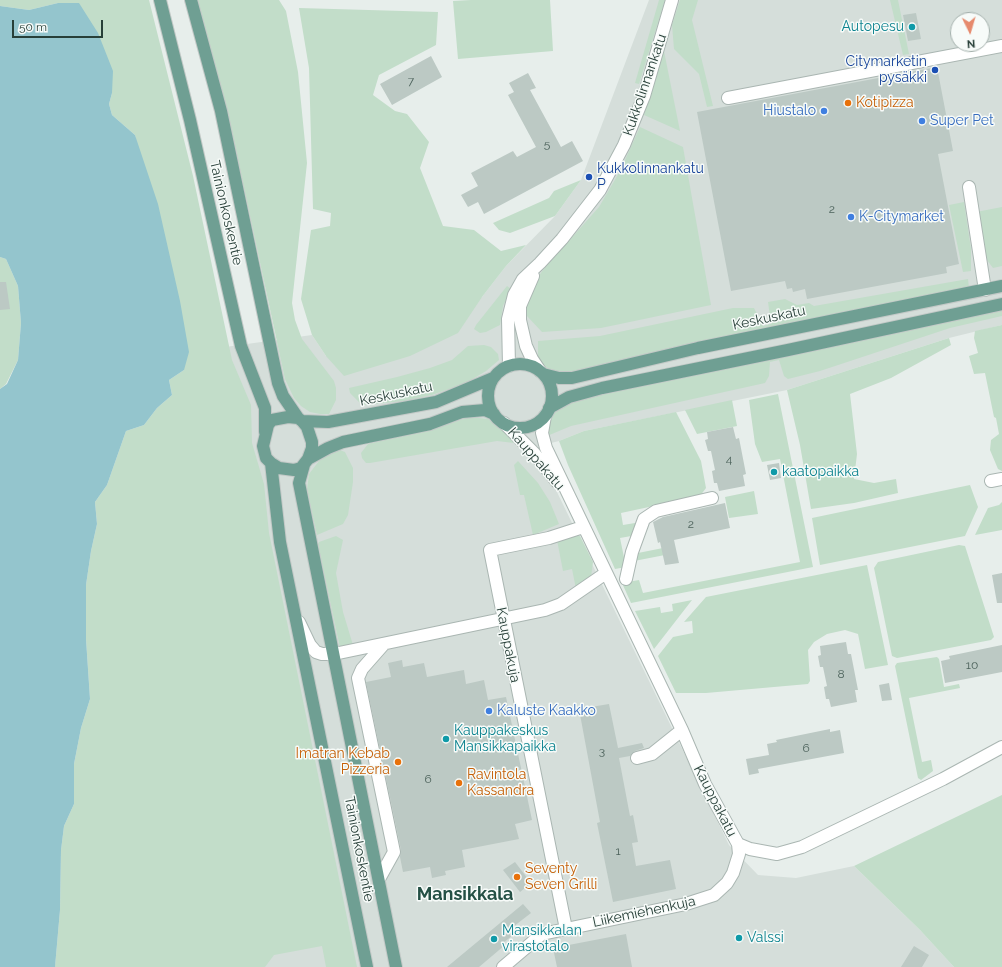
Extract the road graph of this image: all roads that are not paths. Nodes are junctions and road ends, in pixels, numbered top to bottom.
1 (160, 0) edge
2 (191, 0) edge
3 (672, 0) edge
4 (1002, 46) edge
5 (728, 98) dead end
6 (969, 187) dead end
7 (540, 263) junction
8 (1002, 286) edge
9 (985, 290) junction
10 (1002, 304) edge
11 (509, 366) junction
12 (542, 373) junction
13 (493, 378) junction
14 (547, 412) junction
15 (494, 414) junction
16 (300, 420) junction
17 (504, 423) junction
18 (265, 432) junction
19 (306, 462) junction
20 (271, 463) junction
21 (568, 495) junction
22 (712, 498) dead end
23 (583, 527) junction
24 (606, 573) junction
25 (626, 579) dead end
26 (297, 619) junction
27 (503, 620) junction
28 (384, 644) junction
29 (334, 654) junction
30 (682, 730) junction
31 (1002, 747) edge
32 (637, 758) dead end
33 (738, 844) junction
34 (379, 879) junction
35 (566, 929) junction
36 (367, 967) edge
37 (396, 967) edge
38 (503, 967) edge

1 - 18 main road, Tainionkoskentie
2 - 16 main road, Tainionkoskentie
3 - 7 street, Kukkolinnankatu
4 - 5 street
6 - 9 street
7 - 11 street, Kukkolinnankatu
7 - 12 street, Kukkolinnankatu
8 - 9 main road, Keskuskatu
9 - 12 main road, Keskuskatu
10 - 14 main road
11 - 12 main road
11 - 13 main road
12 - 14 main road
13 - 15 main road
13 - 16 main road, Keskuskatu
14 - 17 main road
14 - 21 street, Kauppakatu
15 - 17 main road
15 - 19 main road
16 - 18 main road
16 - 19 main road
17 - 21 street, Kauppakatu
18 - 20 main road
19 - 20 main road
19 - 29 main road, Tainionkoskentie
20 - 26 main road, Tainionkoskentie
21 - 23 street, Kauppakatu
22 - 25 street
23 - 24 street, Kauppakatu
23 - 27 street, Kauppakuja
24 - 27 street, Tainionkoskentie
24 - 30 street, Kauppakatu
26 - 29 street, Tainionkoskentie
26 - 36 main road, Tainionkoskentie
27 - 28 street, Tainionkoskentie
27 - 35 street, Kauppakuja
28 - 29 street, Tainionkoskentie
28 - 34 street
29 - 34 main road, Tainionkoskentie
30 - 32 street
30 - 33 street, Kauppakatu
31 - 33 street, Kauppakatu
33 - 35 street, Liikemiehenkuja
34 - 37 main road, Tainionkoskentie
35 - 38 street, Liikemiehenkuja

